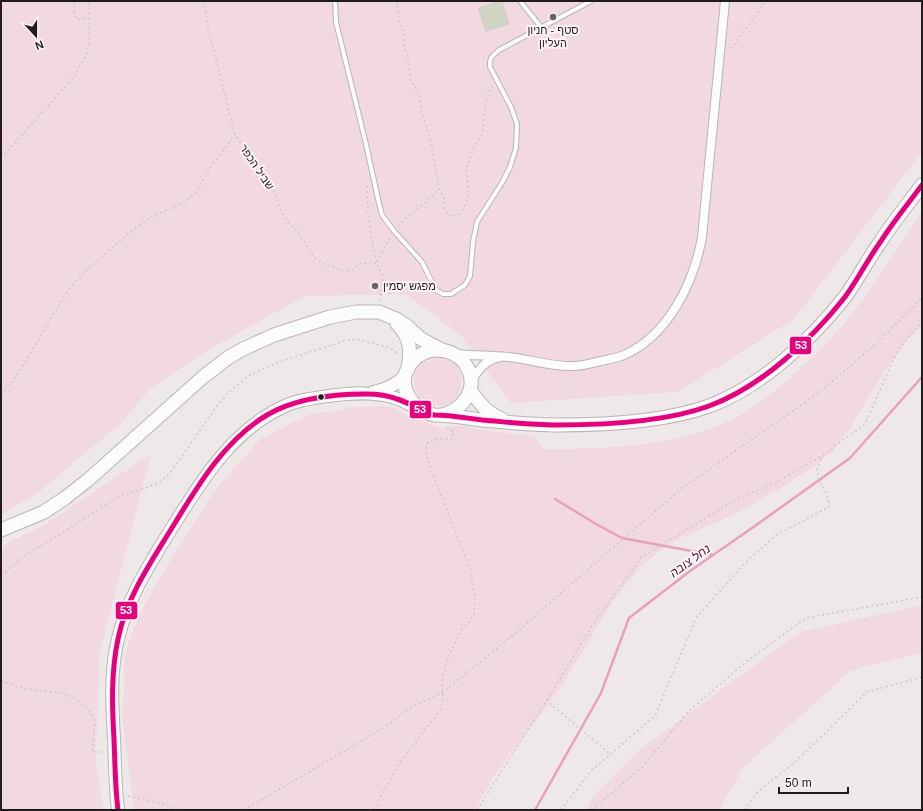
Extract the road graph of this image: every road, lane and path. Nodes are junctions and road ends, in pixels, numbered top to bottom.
1 (74, 1) edge
2 (89, 1) edge
3 (204, 1) edge
4 (336, 1) edge
5 (397, 1) edge
6 (520, 1) edge
7 (591, 1) edge
8 (725, 1) edge
9 (766, 1) edge
10 (88, 18) junction
11 (540, 27) junction
12 (720, 55) junction
13 (494, 76) junction
14 (235, 135) junction
15 (1, 158) edge
16 (367, 183) dead end
17 (922, 185) edge
18 (439, 188) junction
19 (394, 230) junction
20 (377, 263) junction
21 (922, 298) edge
22 (384, 314) junction
23 (922, 322) edge
24 (448, 352) junction
25 (513, 357) junction
26 (407, 372) junction
27 (470, 386) junction
28 (1, 394) edge
29 (368, 394) junction
30 (417, 408) junction
31 (438, 415) junction
32 (514, 422) junction
33 (824, 454) junction
34 (1, 530) edge
35 (1, 575) edge
36 (922, 597) edge
37 (922, 677) edge
38 (1, 681) edge
39 (442, 692) junction
40 (546, 700) junction
41 (114, 751) junction
42 (610, 755) junction
43 (116, 794) junction
44 (118, 810) edge
45 (178, 810) edge
46 (244, 810) edge
47 (373, 810) edge
48 (477, 810) edge
49 (561, 810) edge
50 (592, 810) edge
51 (745, 810) edge

1 - 10 path
2 - 10 path
3 - 14 path, שביל הכפר
4 - 19 lane
5 - 18 path
6 - 11 lane
7 - 11 lane
8 - 12 street
9 - 12 path
10 - 15 path
11 - 13 lane
12 - 25 street
13 - 18 path
13 - 19 lane
14 - 20 path, שביל הכפר
14 - 28 path
16 - 20 path
17 - 32 main road
18 - 19 path
19 - 20 path
20 - 22 path
21 - 39 path
22 - 24 main road
22 - 26 main road
22 - 34 main road
23 - 33 path
24 - 25 street
24 - 26 main road
24 - 27 main road
25 - 27 street
26 - 29 main road
26 - 30 main road
26 - 35 path
27 - 31 main road
27 - 32 main road
29 - 30 main road
29 - 41 main road
30 - 31 main road
31 - 32 main road
31 - 39 path
33 - 40 path
33 - 42 path
36 - 50 path
37 - 51 path
38 - 41 path
39 - 46 path
39 - 47 path
40 - 42 path
40 - 48 path
41 - 43 main road
42 - 49 path
43 - 44 main road
43 - 45 path

